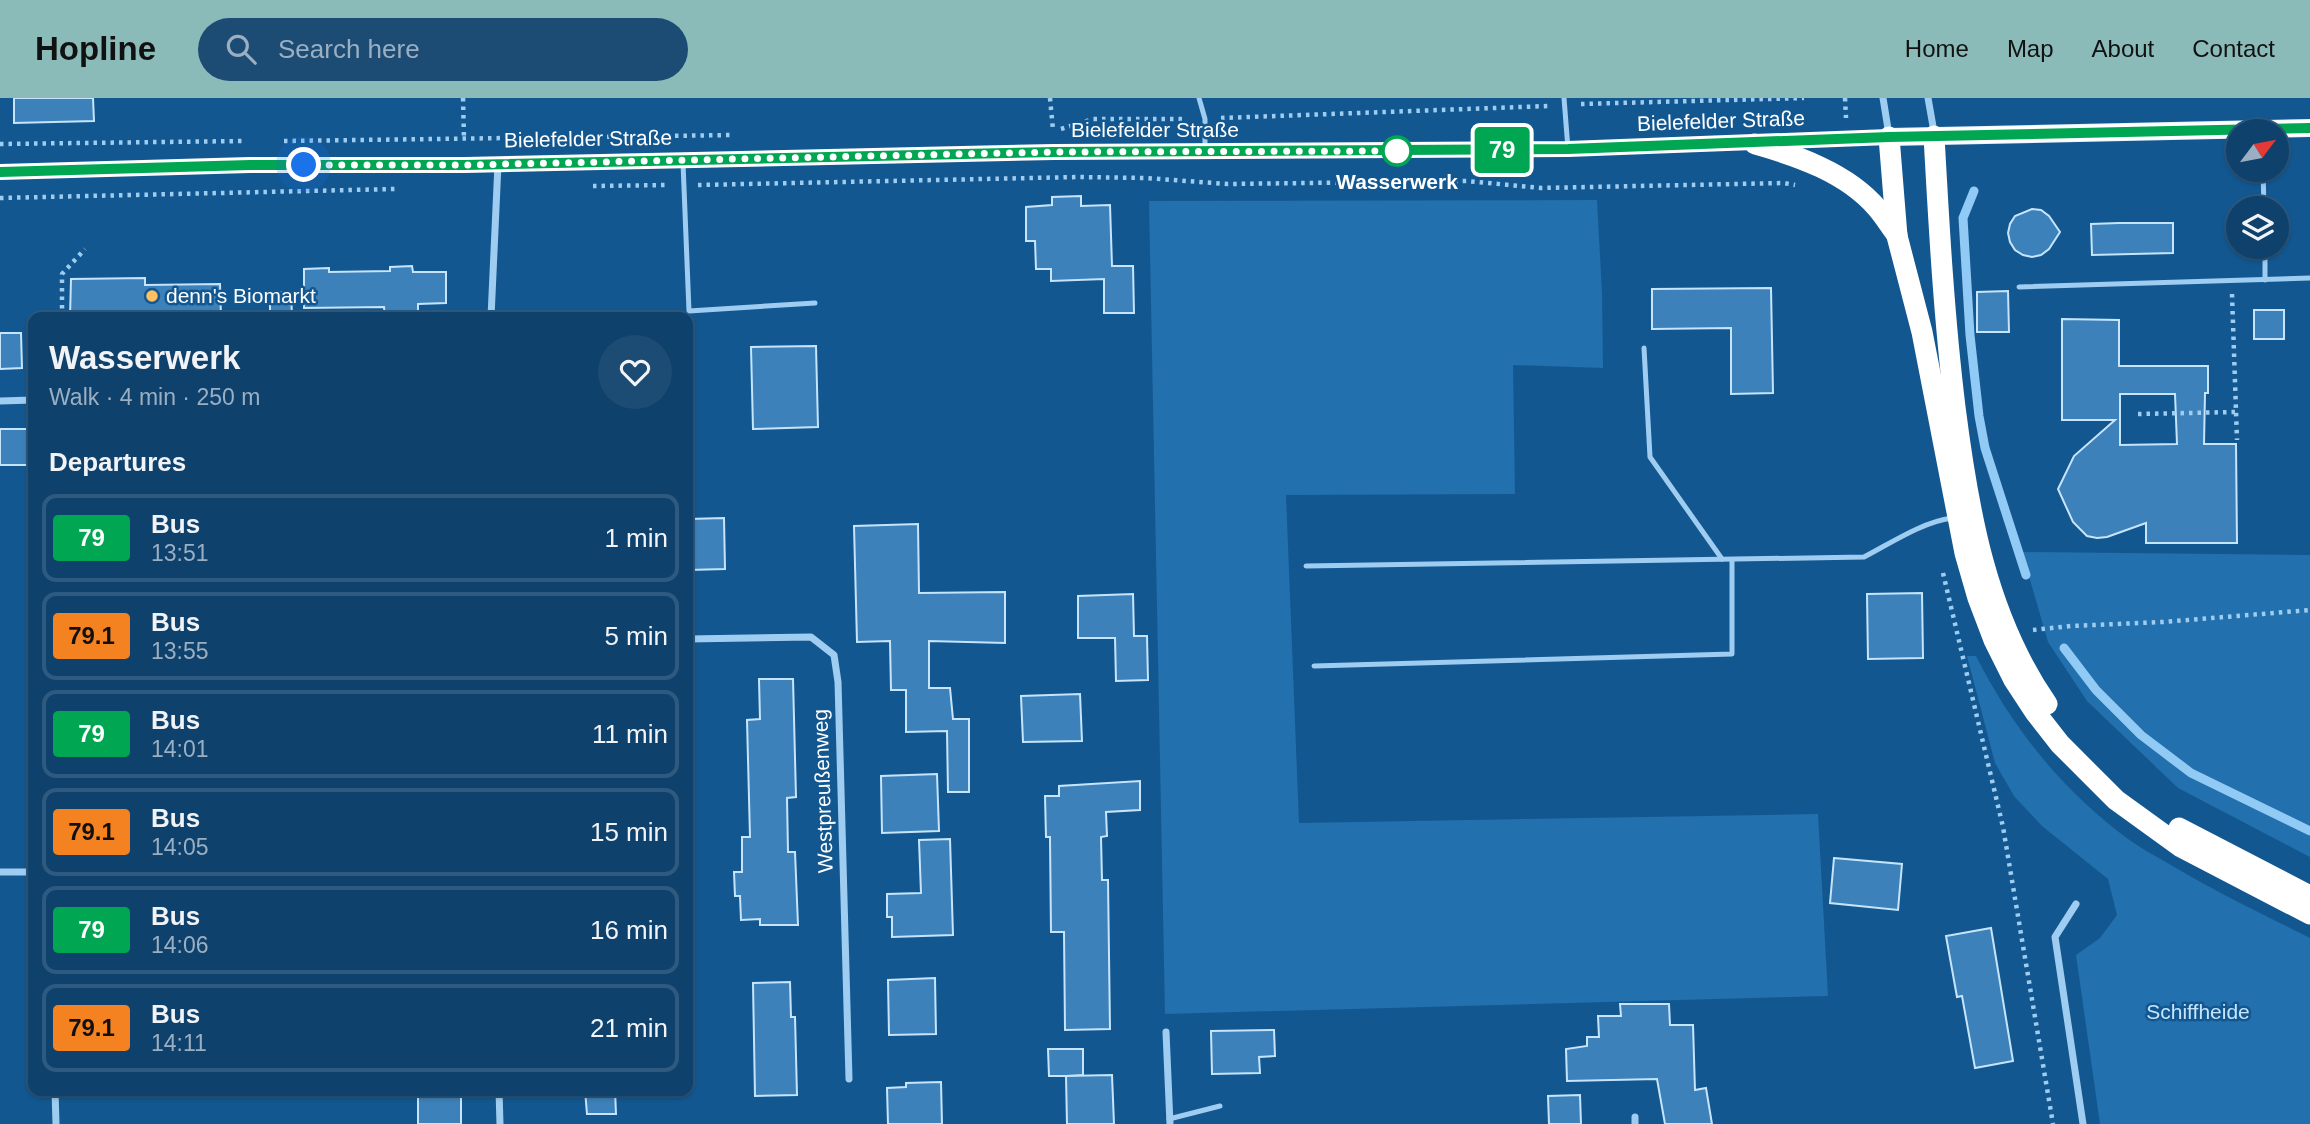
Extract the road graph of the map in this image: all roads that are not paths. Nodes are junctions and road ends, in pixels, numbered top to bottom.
1 (1199, 98) edge
2 (1884, 98) edge
3 (1928, 98) edge
4 (1565, 101) edge
5 (2310, 128) edge
6 (2289, 129) edge
7 (2226, 131) edge
8 (1934, 136) junction
9 (1889, 137) junction
10 (1755, 144) junction
11 (1568, 149) junction
12 (1205, 153) junction
13 (682, 160) junction
14 (498, 164) junction
15 (0, 172) edge
16 (1898, 236) junction
17 (2264, 259) edge
18 (2310, 278) edge
19 (2265, 280) junction
20 (2019, 287) dead end
21 (814, 303) dead end
22 (491, 312) edge
23 (1644, 348) dead end
24 (28, 400) edge
25 (0, 401) edge
26 (1957, 518) junction
27 (1723, 559) junction
28 (1731, 559) junction
29 (1306, 566) dead end
30 (693, 639) edge
31 (1314, 666) dead end
32 (0, 872) edge
33 (28, 872) edge
34 (2310, 896) edge
35 (2076, 904) dead end
36 (2310, 914) edge
37 (1166, 1032) dead end
38 (849, 1079) dead end
39 (55, 1096) edge
40 (499, 1096) edge
41 (1220, 1106) dead end
42 (1170, 1121) edge
43 (56, 1124) edge
44 (499, 1124) edge
45 (2083, 1124) edge

1 - 12 lane
2 - 9 street
3 - 8 street
4 - 11 lane
5 - 6 main road, Bielefelder Straße
7 - 8 main road, Bielefelder Straße
8 - 9 main road, Bielefelder Straße
8 - 34 highway
9 - 10 main road, Bielefelder Straße
9 - 16 highway
10 - 11 main road, Bielefelder Straße
10 - 16 highway
11 - 12 main road, Bielefelder Straße
12 - 13 main road, Bielefelder Straße
13 - 14 main road, Bielefelder Straße
13 - 21 lane
14 - 15 main road, Bielefelder Straße
14 - 22 street
16 - 26 highway
17 - 19 lane
18 - 19 lane
19 - 20 lane
23 - 27 lane
24 - 25 street
26 - 28 lane
26 - 36 highway
27 - 28 lane
27 - 29 lane
28 - 31 lane
30 - 38 street, Westpreußenweg
32 - 33 street
35 - 45 street
37 - 42 street
39 - 43 street
40 - 44 street
41 - 42 lane

